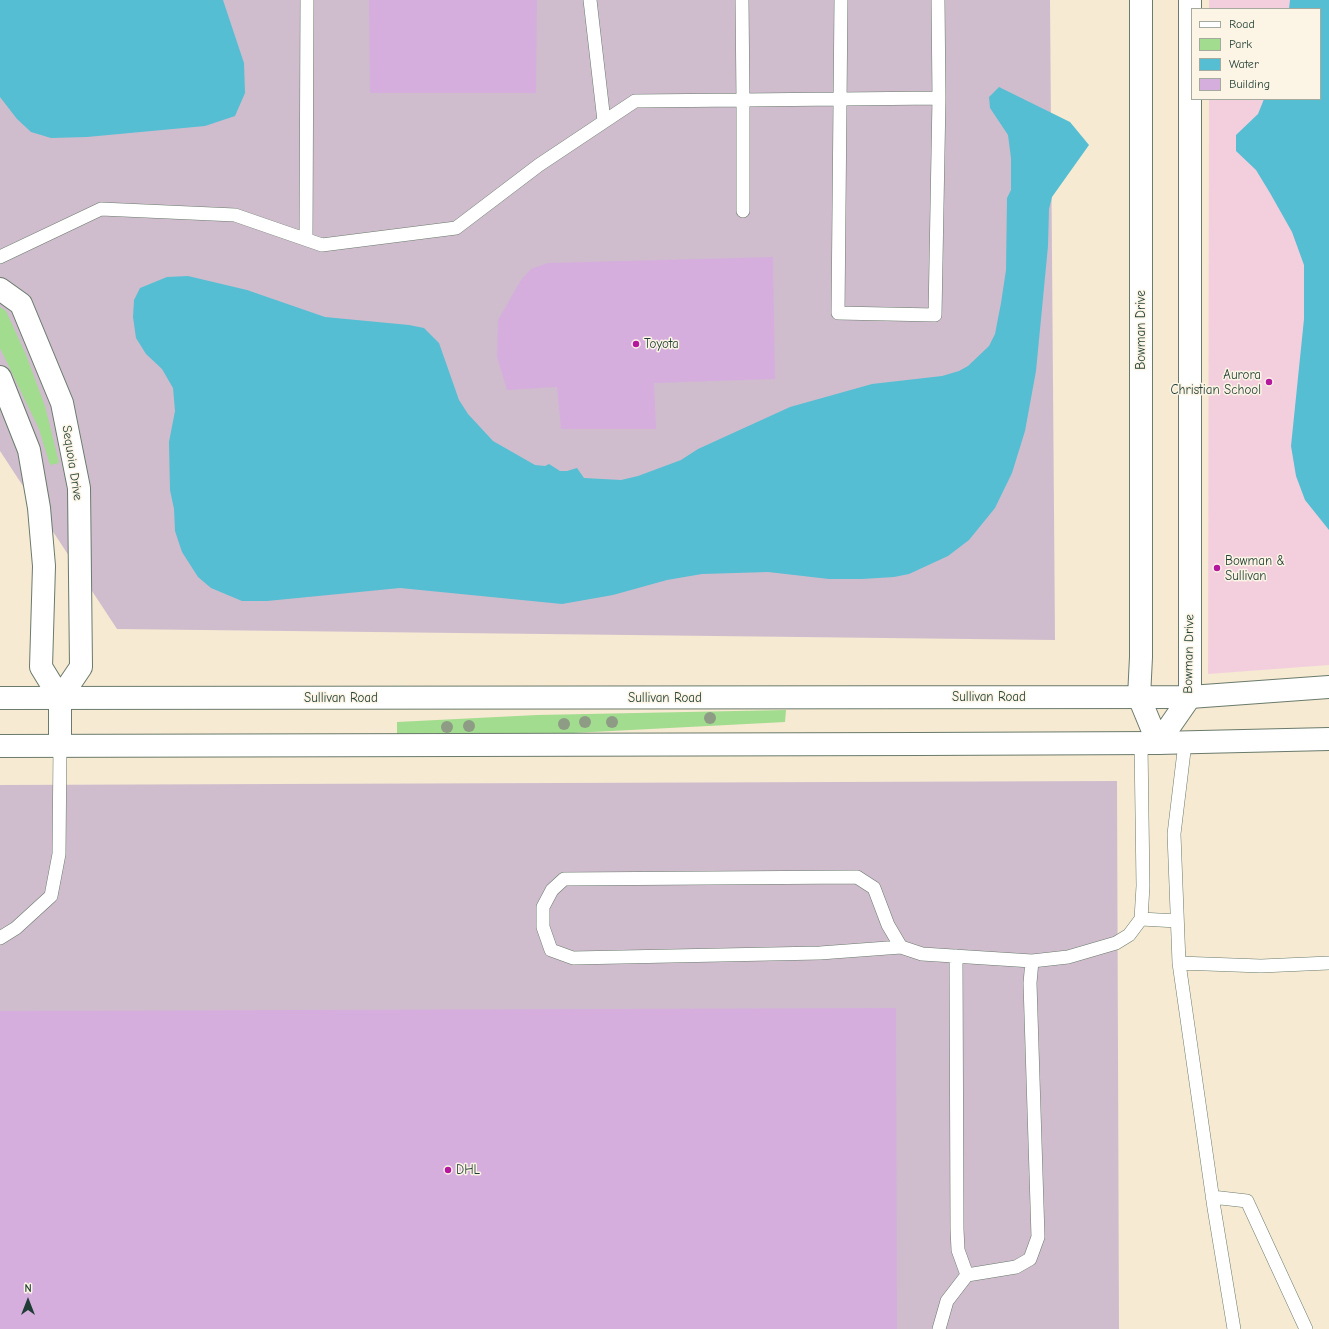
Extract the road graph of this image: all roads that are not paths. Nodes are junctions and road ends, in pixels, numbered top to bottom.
1 (307, 0) edge
2 (590, 0) edge
3 (742, 0) edge
4 (841, 0) edge
5 (938, 0) edge
6 (1141, 0) edge
7 (1190, 0) edge
8 (939, 98) junction
9 (841, 99) junction
10 (743, 100) junction
11 (604, 122) junction
12 (744, 211) dead end
13 (306, 239) junction
14 (0, 257) edge
15 (0, 289) edge
16 (0, 377) edge
17 (1329, 687) edge
18 (1139, 697) junction
19 (1190, 697) junction
20 (0, 698) edge
21 (60, 698) junction
22 (1329, 739) edge
23 (1149, 743) junction
24 (1185, 743) junction
25 (60, 745) junction
26 (0, 746) edge
27 (1141, 919) junction
28 (1177, 921) junction
29 (0, 938) edge
30 (901, 947) junction
31 (956, 956) junction
32 (1032, 961) junction
33 (1179, 963) junction
34 (1329, 963) edge
35 (1212, 1197) junction
36 (967, 1275) junction
37 (939, 1329) edge
38 (1234, 1329) edge
39 (1306, 1329) edge

1 - 13 lane
2 - 11 lane
3 - 10 lane
4 - 9 lane
5 - 8 lane
6 - 18 street, Bowman Drive
7 - 19 street, Bowman Drive
8 - 9 lane
8 - 9 lane
9 - 10 lane
10 - 11 lane
10 - 12 lane
11 - 13 lane
13 - 14 lane
15 - 21 street, Sequoia Drive
16 - 21 street
17 - 19 street, Sullivan Road
18 - 19 street, Sullivan Road
18 - 21 street, Sullivan Road
18 - 23 street, Bowman Drive
19 - 23 street, Bowman Drive
20 - 21 street, Sullivan Road
21 - 25 street
22 - 24 street
23 - 24 street
23 - 25 street
23 - 27 lane
24 - 28 lane
25 - 26 street
25 - 29 lane
27 - 28 lane
27 - 32 lane
28 - 33 lane
30 - 30 lane
30 - 31 lane
31 - 32 lane
31 - 36 lane
32 - 36 lane
33 - 34 lane
33 - 35 lane
35 - 38 lane
35 - 39 lane
36 - 37 lane

